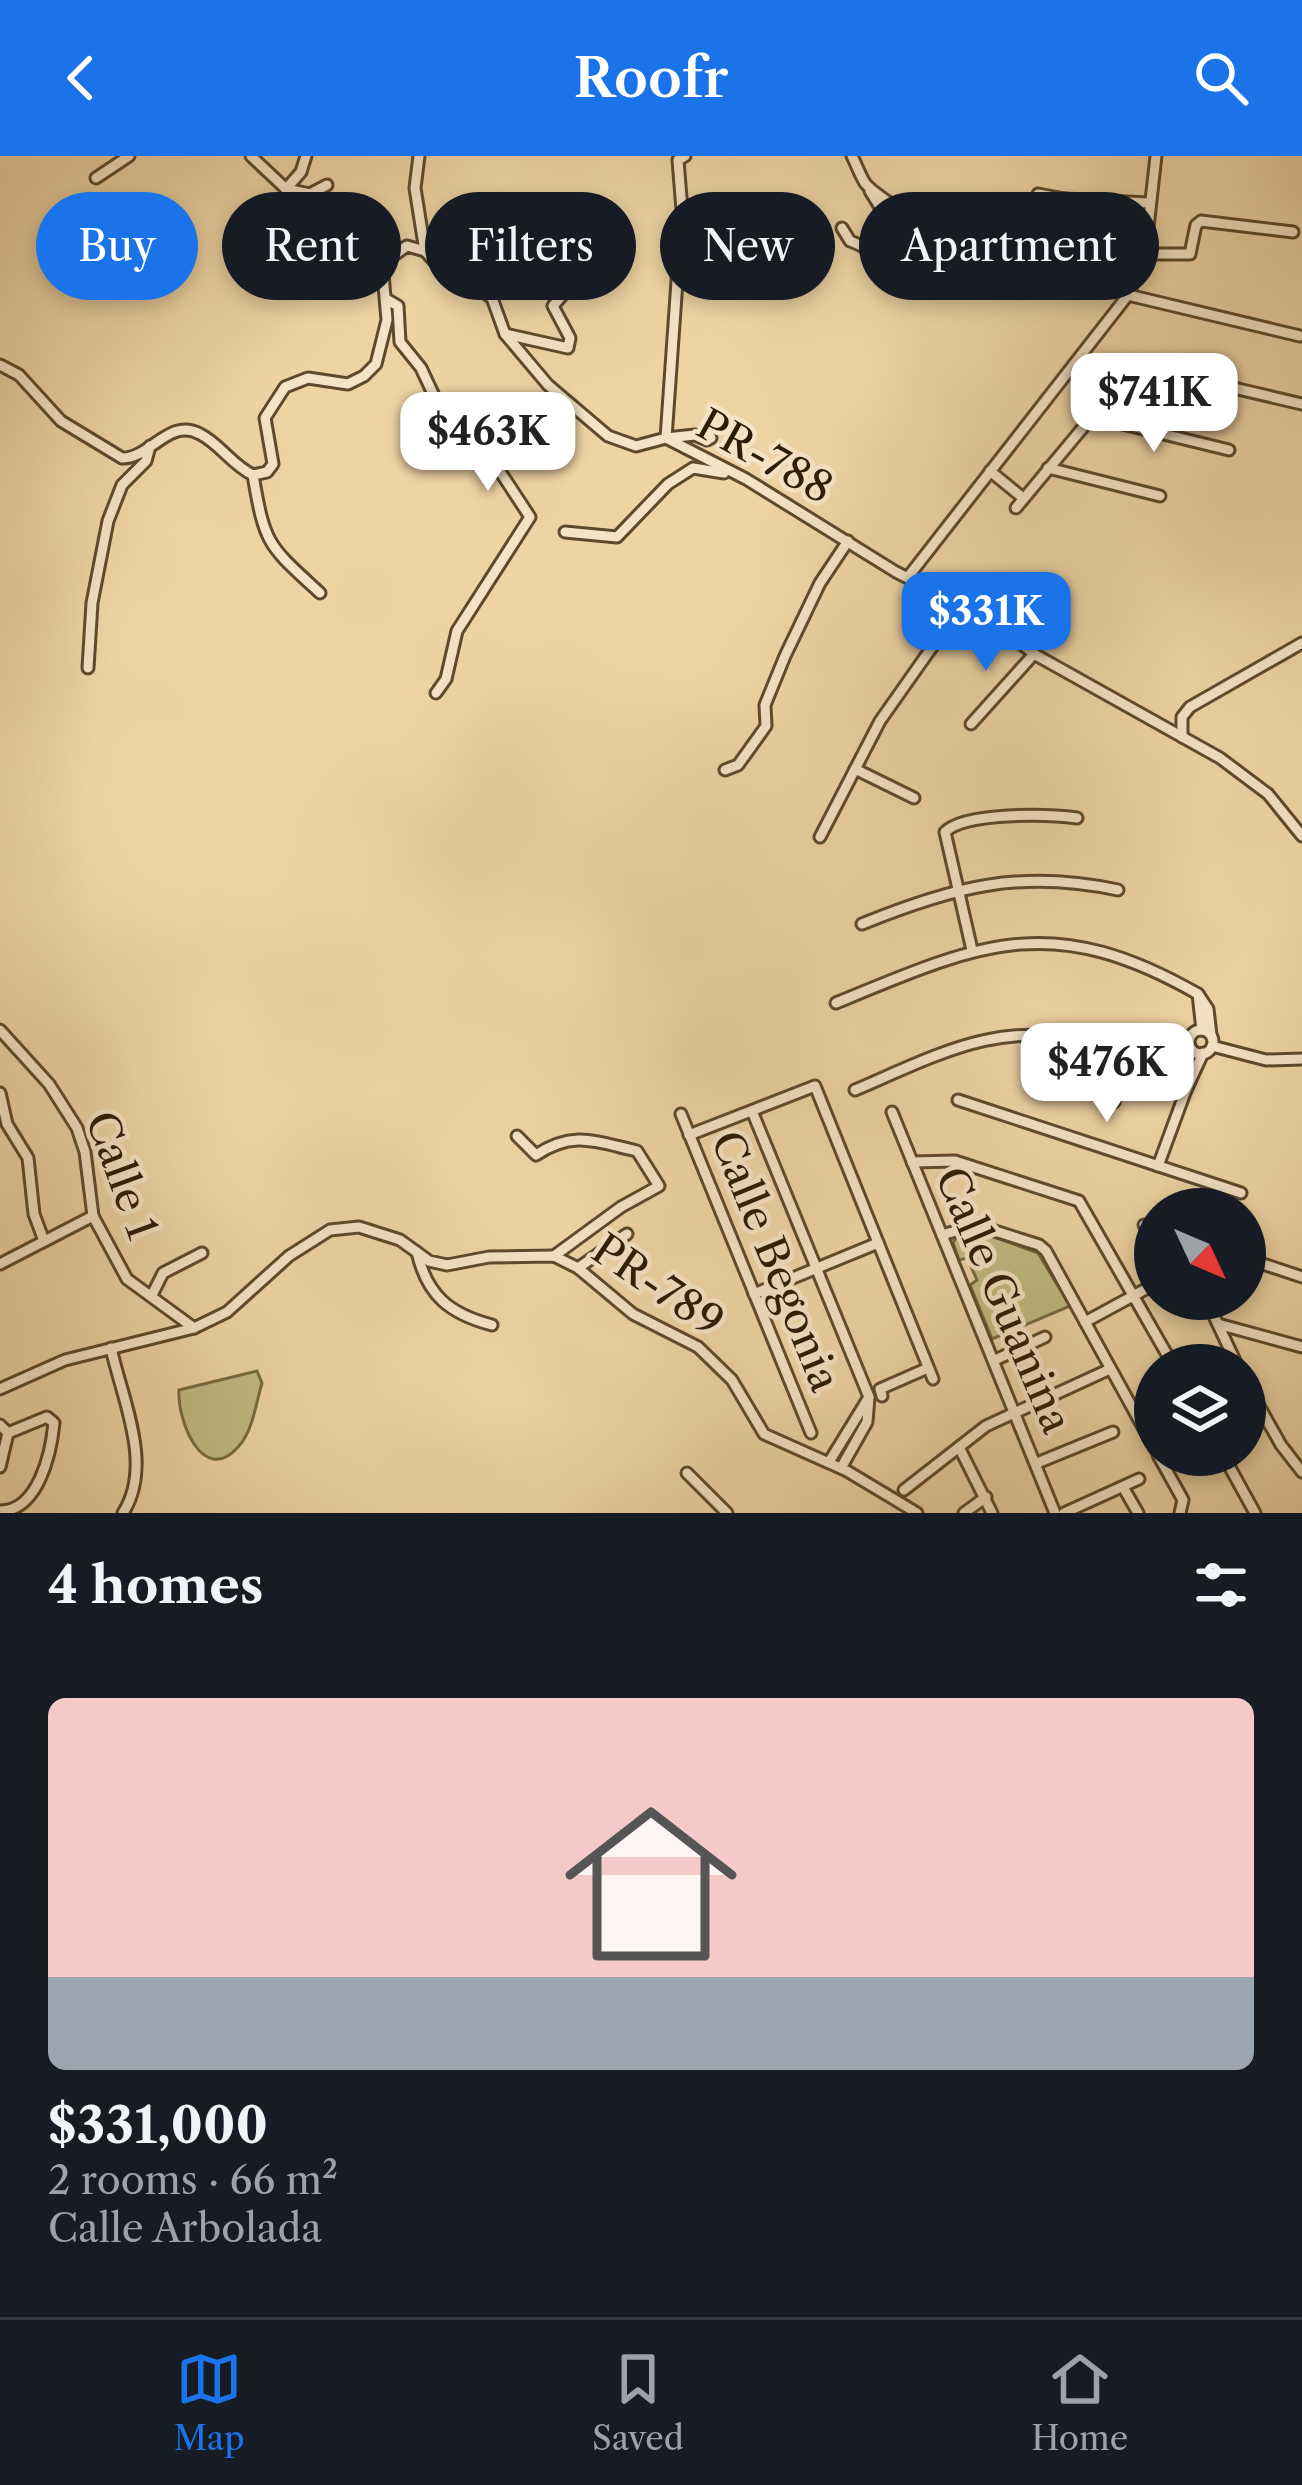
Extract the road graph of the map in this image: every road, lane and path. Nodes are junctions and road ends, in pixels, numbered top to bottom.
1 (129, 156) edge
2 (251, 156) edge
3 (306, 156) edge
4 (419, 156) edge
5 (685, 156) edge
6 (852, 156) edge
7 (1156, 156) edge
8 (96, 178) dead end
9 (326, 184) dead end
10 (867, 186) junction
11 (286, 189) junction
12 (871, 192) edge
13 (1151, 192) edge
14 (842, 228) dead end
15 (1293, 232) dead end
16 (401, 251) edge
17 (425, 251) joint
18 (1159, 254) edge
19 (386, 300) edge
20 (388, 300) edge
21 (493, 300) edge
22 (558, 300) edge
23 (1125, 300) edge
24 (1145, 300) edge
25 (505, 334) junction
26 (1300, 336) edge
27 (0, 365) edge
28 (1302, 404) edge
29 (1090, 416) junction
30 (709, 435) dead end
31 (666, 438) junction
32 (150, 446) junction
33 (1229, 450) dead end
34 (1048, 468) junction
35 (990, 471) junction
36 (253, 476) junction
37 (746, 479) junction
38 (1160, 496) dead end
39 (565, 532) dead end
40 (848, 541) junction
41 (908, 577) junction
42 (320, 593) dead end
43 (961, 606) junction
44 (1302, 643) edge
45 (1034, 654) junction
46 (88, 668) dead end
47 (436, 693) dead end
48 (970, 724) dead end
49 (1182, 737) junction
50 (855, 769) junction
51 (724, 770) dead end
52 (914, 798) dead end
53 (1077, 818) dead end
54 (1300, 827) edge
55 (820, 837) dead end
56 (958, 889) junction
57 (1118, 890) dead end
58 (862, 924) dead end
59 (972, 950) junction
60 (836, 1003) dead end
61 (0, 1030) edge
62 (1066, 1039) junction
63 (1204, 1043) junction
64 (1302, 1059) edge
65 (1128, 1060) junction
66 (1052, 1080) dead end
67 (855, 1090) dead end
68 (1186, 1090) junction
69 (0, 1093) edge
70 (958, 1100) dead end
71 (1114, 1102) dead end
72 (752, 1111) junction
73 (892, 1112) dead end
74 (681, 1114) dead end
75 (689, 1135) junction
76 (517, 1136) dead end
77 (912, 1162) junction
78 (1158, 1166) junction
79 (1226, 1188) edge
80 (93, 1216) junction
81 (627, 1234) dead end
82 (942, 1235) junction
83 (44, 1240) junction
84 (878, 1243) junction
85 (417, 1252) junction
86 (202, 1253) dead end
87 (554, 1256) junction
88 (0, 1264) edge
89 (1266, 1265) edge
90 (578, 1268) junction
91 (816, 1269) junction
92 (1302, 1277) edge
93 (754, 1294) junction
94 (1134, 1294) joint
95 (152, 1295) junction
96 (1216, 1320) edge
97 (1084, 1322) junction
98 (1218, 1324) junction
99 (492, 1325) dead end
100 (194, 1328) junction
101 (1045, 1337) dead end
102 (1227, 1344) edge
103 (111, 1348) junction
104 (1302, 1348) edge
105 (995, 1360) junction
106 (1110, 1369) junction
107 (0, 1389) edge
108 (882, 1396) dead end
109 (1015, 1412) junction
110 (1134, 1412) edge
111 (1266, 1418) edge
112 (4, 1429) edge
113 (1113, 1432) dead end
114 (811, 1433) dead end
115 (959, 1447) junction
116 (1036, 1463) junction
117 (835, 1465) junction
118 (0, 1467) edge
119 (1302, 1472) edge
120 (687, 1473) dead end
121 (1170, 1476) edge
122 (1234, 1476) edge
123 (1139, 1479) dead end
124 (1123, 1487) junction
125 (904, 1490) dead end
126 (986, 1498) junction
127 (0, 1511) edge
128 (1252, 1511) edge
129 (123, 1513) edge
130 (727, 1513) edge
131 (917, 1513) edge
132 (964, 1513) edge
133 (992, 1513) edge
134 (1060, 1513) edge
135 (1138, 1513) edge
136 (1180, 1513) edge

1 - 8 street
2 - 11 street
3 - 11 street
4 - 17 street
5 - 31 street
6 - 10 street
7 - 13 street
9 - 11 street
10 - 12 street
10 - 14 street
15 - 18 street
16 - 17 street
19 - 36 street
20 - 47 street
21 - 25 street, PR-788 / PR-788
22 - 25 street
23 - 35 street
24 - 26 street
25 - 31 street, PR-788 / PR-788
27 - 32 street
28 - 29 street
29 - 33 street
29 - 34 street
30 - 31 street
31 - 37 street, PR-788 / PR-788
32 - 36 street
32 - 46 street
34 - 35 street
34 - 38 street
35 - 41 street
36 - 42 street
37 - 39 street
37 - 40 street, PR-788 / PR-788
40 - 41 street, PR-788 / PR-788
40 - 51 street
41 - 43 street, PR-788 / PR-788
43 - 45 street, PR-788 / PR-788
43 - 50 street
44 - 49 street
45 - 48 street
45 - 49 street, PR-788 / PR-788
49 - 54 street, PR-788 / PR-788
50 - 52 street
50 - 55 street
53 - 56 street
56 - 57 street
56 - 58 street
56 - 59 street
59 - 60 street
59 - 63 street
61 - 80 street, Calle 1
62 - 65 street
62 - 66 street
62 - 67 street
63 - 64 street
63 - 68 street
65 - 68 street
65 - 71 street
68 - 78 street
69 - 83 street
70 - 78 street
72 - 75 street
72 - 84 street
72 - 91 street
73 - 77 street, Calle Guanina
74 - 75 street, Calle Begonia
75 - 93 street, Calle Begonia
76 - 87 street
77 - 82 street, Calle Guanina
77 - 94 street
78 - 79 street
80 - 83 street
80 - 95 street, Calle 1
81 - 90 street
82 - 97 street
82 - 105 street, Calle Guanina
83 - 88 street
84 - 91 street
84 - 108 street
85 - 87 street, PR-789 / PR-789
85 - 99 street
85 - 100 street, PR-789 / PR-789
86 - 95 street
87 - 90 street, PR-789 / PR-789
89 - 92 street
90 - 117 street, PR-789 / PR-789
91 - 93 street
91 - 117 street
93 - 114 street, Calle Begonia
94 - 97 street
95 - 100 street, Calle 1
96 - 98 street
97 - 106 street
98 - 102 street
98 - 104 street
100 - 103 street, PR-789 / PR-789
101 - 105 street
103 - 107 street, PR-789 / PR-789
103 - 129 street
105 - 109 street, Calle Guanina
106 - 109 street
106 - 110 street
109 - 115 street
109 - 116 street, Calle Guanina
111 - 119 street
112 - 118 street
112 - 127 street
113 - 116 street
115 - 125 street
115 - 126 street
116 - 134 street, Calle Guanina
117 - 131 street, PR-789 / PR-789
120 - 130 street
121 - 136 street
122 - 128 street
123 - 124 street
124 - 134 street
124 - 135 street
126 - 132 street
126 - 133 street

